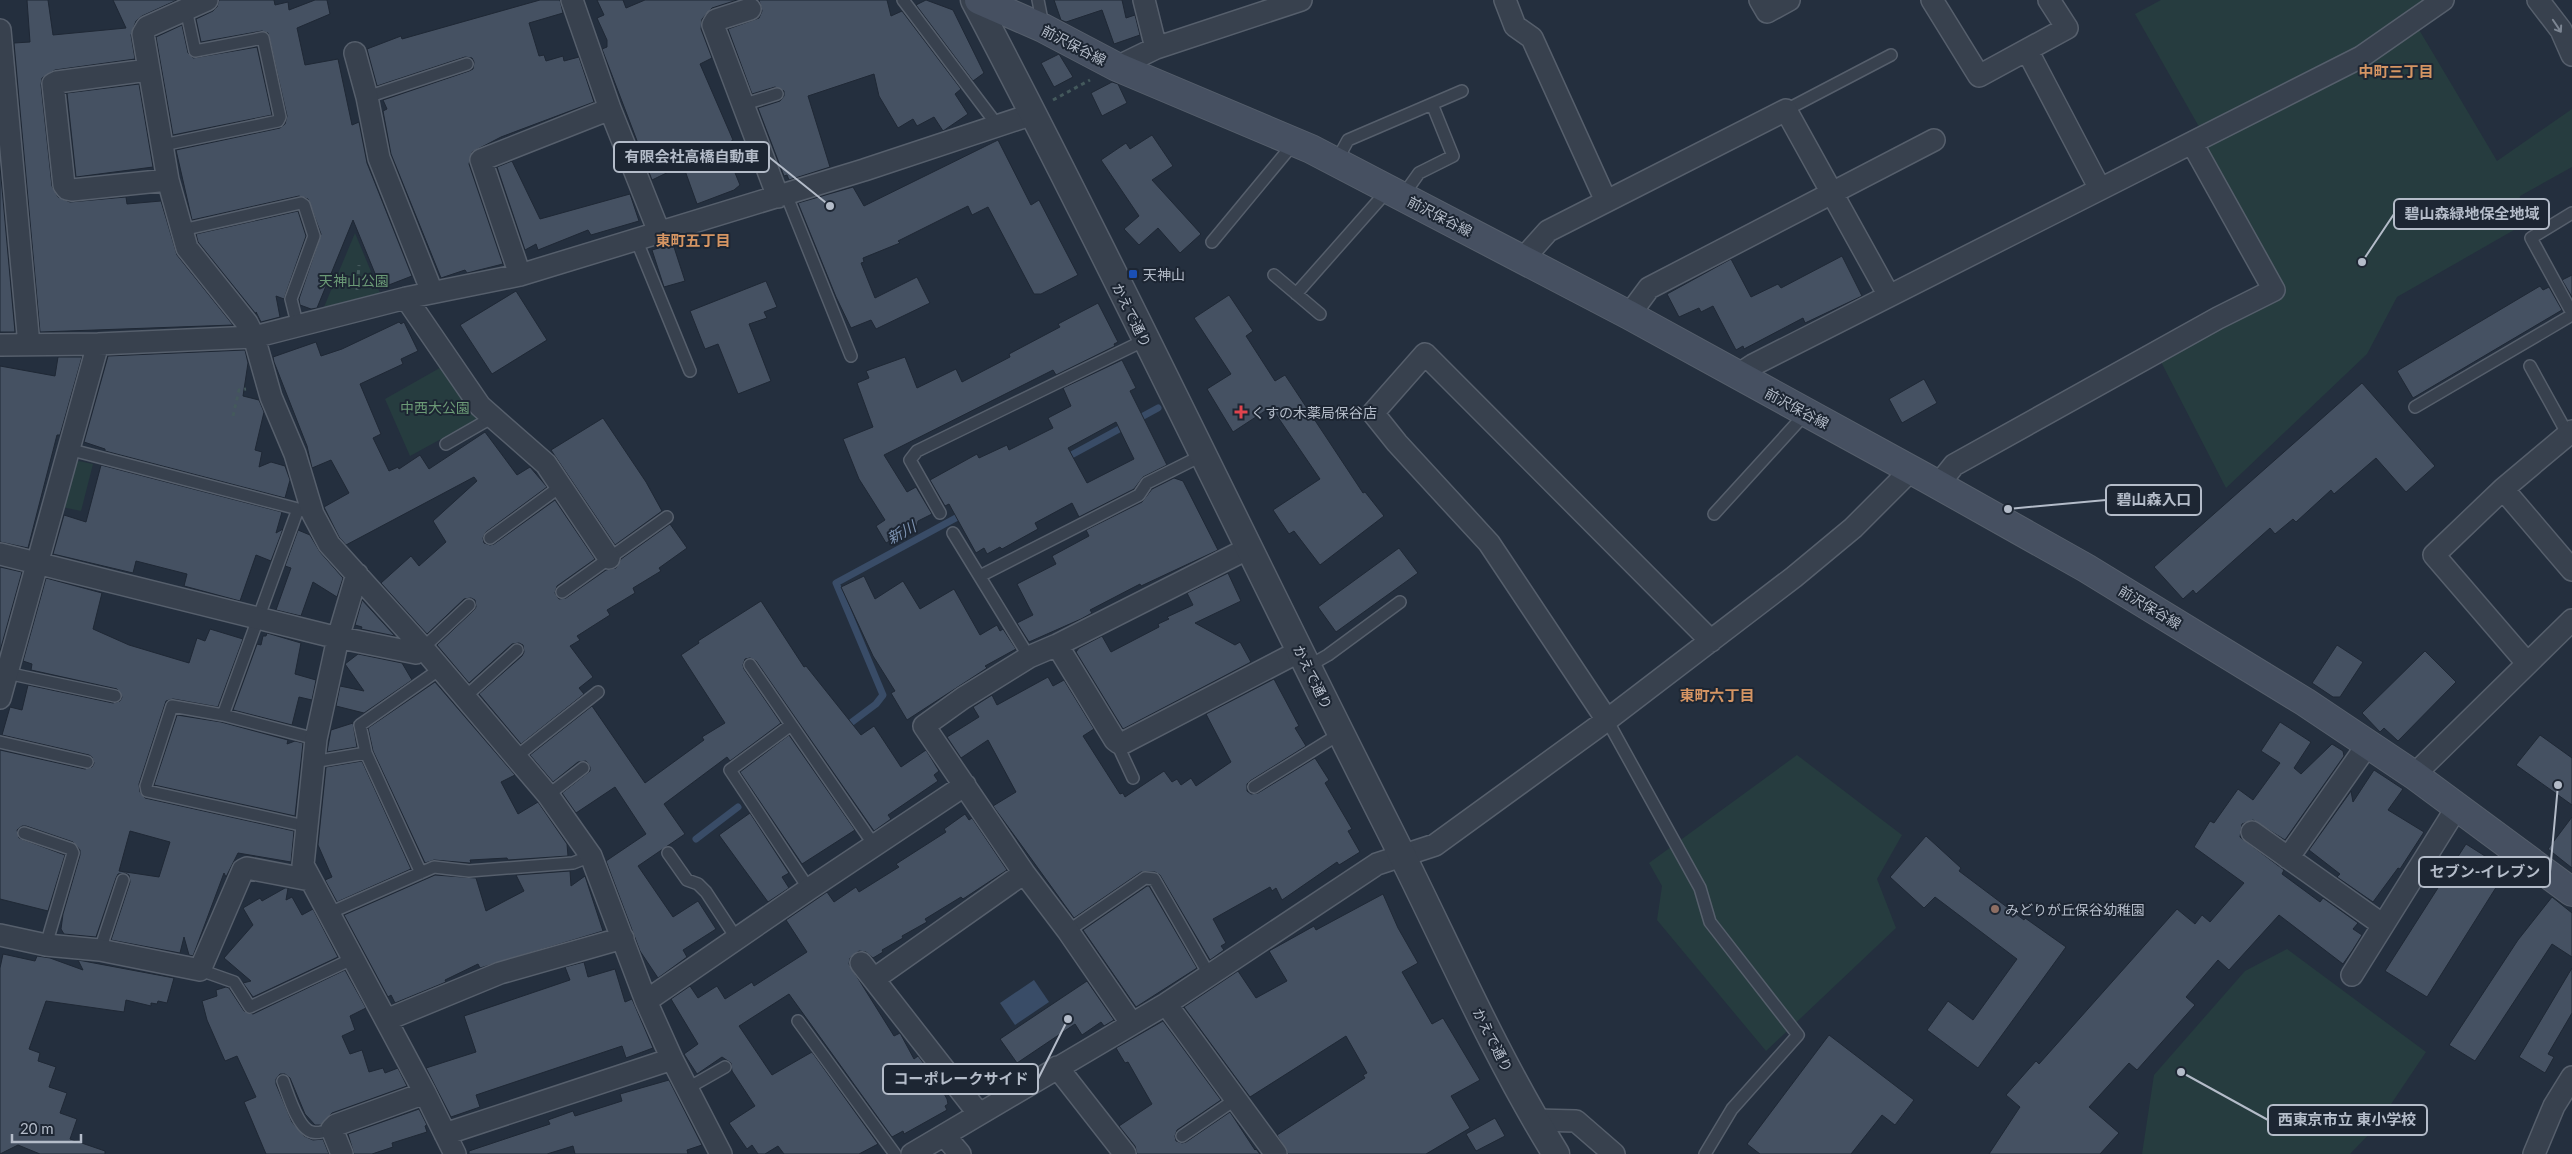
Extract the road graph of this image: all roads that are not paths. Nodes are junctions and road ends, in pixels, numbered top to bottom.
1 (207, 0) edge
2 (572, 0) edge
3 (903, 0) edge
4 (974, 0) edge
5 (979, 0) edge
6 (1038, 0) edge
7 (1144, 0) edge
8 (1301, 0) edge
9 (1505, 0) edge
10 (1760, 0) edge
11 (1789, 0) edge
12 (1932, 0) edge
13 (2049, 0) edge
14 (2443, 0) edge
15 (2538, 0) edge
16 (1269, 5) edge
17 (186, 9) junction
18 (750, 9) dead end
19 (1043, 28) junction
20 (0, 30) edge
21 (1156, 48) junction
22 (2027, 50) junction
23 (355, 53) dead end
24 (1891, 55) dead end
25 (2572, 55) edge
26 (467, 64) dead end
27 (148, 70) junction
28 (1105, 72) junction
29 (1462, 90) dead end
30 (777, 94) dead end
31 (367, 97) junction
32 (1432, 104) junction
33 (742, 105) junction
34 (1048, 108) junction
35 (610, 109) junction
36 (1786, 110) junction
37 (998, 126) junction
38 (1934, 140) dead end
39 (1294, 142) junction
40 (2192, 143) junction
41 (163, 145) junction
42 (1336, 162) junction
43 (168, 180) junction
44 (2100, 189) junction
45 (1394, 192) junction
46 (1832, 192) junction
47 (782, 195) junction
48 (1606, 201) junction
49 (2572, 213) edge
50 (182, 230) junction
51 (659, 232) junction
52 (636, 239) junction
53 (1212, 242) dead end
54 (1523, 259) junction
55 (520, 275) junction
56 (1274, 275) dead end
57 (432, 292) junction
58 (1296, 294) junction
59 (1888, 294) junction
60 (406, 298) junction
61 (1320, 314) dead end
62 (2572, 314) edge
63 (1628, 315) junction
64 (298, 327) junction
65 (254, 337) junction
66 (1145, 340) junction
67 (98, 344) junction
68 (0, 345) edge
69 (29, 345) junction
70 (851, 356) dead end
71 (2530, 366) dead end
72 (690, 371) dead end
73 (1736, 376) junction
74 (2416, 407) dead end
75 (1806, 413) junction
76 (493, 418) junction
77 (2570, 432) edge
78 (446, 444) dead end
79 (68, 449) junction
80 (1203, 455) junction
81 (1911, 470) junction
82 (1938, 485) junction
83 (561, 486) junction
84 (2503, 489) junction
85 (306, 512) junction
86 (940, 512) dead end
87 (1714, 514) dead end
88 (668, 517) dead end
89 (952, 533) dead end
90 (490, 538) dead end
91 (1248, 548) junction
92 (0, 554) edge
93 (609, 558) junction
94 (36, 563) junction
95 (2572, 570) edge
96 (357, 574) junction
97 (980, 576) junction
98 (562, 592) dead end
99 (1400, 602) dead end
100 (469, 604) dead end
101 (259, 618) junction
102 (2572, 620) edge
103 (338, 638) junction
104 (1711, 641) junction
105 (1057, 645) junction
106 (423, 648) junction
107 (517, 650) dead end
108 (1029, 657) junction
109 (1303, 659) junction
110 (2527, 663) junction
111 (750, 665) dead end
112 (440, 668) junction
113 (3, 672) edge
114 (598, 692) dead end
115 (116, 696) dead end
116 (465, 697) junction
117 (0, 698) edge
118 (223, 715) junction
119 (1607, 720) junction
120 (791, 725) junction
121 (1341, 734) junction
122 (316, 739) junction
123 (0, 742) edge
124 (1119, 743) junction
125 (2368, 744) junction
126 (366, 753) junction
127 (517, 756) junction
128 (87, 762) dead end
129 (314, 762) junction
130 (583, 768) dead end
131 (2414, 775) junction
132 (1133, 778) dead end
133 (965, 785) junction
134 (1254, 786) dead end
135 (548, 795) junction
136 (2457, 807) junction
137 (305, 826) junction
138 (2252, 832) dead end
139 (24, 833) dead end
140 (874, 846) junction
141 (668, 853) dead end
142 (1402, 854) junction
143 (591, 856) junction
144 (2288, 858) junction
145 (421, 873) junction
146 (1024, 873) junction
147 (123, 880) dead end
148 (310, 880) junction
149 (809, 889) junction
150 (2572, 892) edge
151 (327, 914) junction
152 (2383, 925) junction
153 (1068, 931) junction
154 (0, 935) edge
155 (622, 938) junction
156 (737, 938) junction
157 (46, 945) junction
158 (100, 950) junction
159 (352, 959) junction
160 (200, 970) junction
161 (2352, 975) dead end
162 (1210, 976) junction
163 (646, 1001) junction
164 (1166, 1004) junction
165 (386, 1020) junction
166 (798, 1021) dead end
167 (1132, 1024) junction
168 (672, 1059) junction
169 (725, 1067) dead end
170 (1057, 1067) junction
171 (2572, 1077) edge
172 (283, 1081) dead end
173 (688, 1088) junction
174 (425, 1093) junction
175 (1236, 1099) junction
176 (979, 1114) junction
177 (1535, 1120) junction
178 (332, 1129) junction
179 (445, 1134) junction
180 (944, 1135) junction
181 (1182, 1136) dead end
182 (342, 1154) edge
183 (455, 1154) edge
184 (719, 1154) edge
185 (895, 1154) edge
186 (912, 1154) edge
187 (960, 1154) edge
188 (1125, 1154) edge
189 (1276, 1154) edge
190 (1556, 1154) edge
191 (1614, 1154) edge
192 (1705, 1154) edge
193 (2534, 1154) edge

1 - 17 street
2 - 35 street
3 - 37 lane
4 - 34 street, かえで通り
5 - 19 main road, 前沢保谷線
6 - 19 lane
7 - 21 street
8 - 16 street
9 - 48 street
10 - 11 street
12 - 22 street
13 - 22 street
14 - 40 street
15 -> 25 street
16 - 21 street
17 - 27 street
17 - 41 lane
18 - 33 street
19 - 28 main road, 前沢保谷線
20 - 69 street
21 - 28 street
22 - 44 street
23 - 31 street
24 - 36 lane
26 - 31 lane
27 - 41 street
27 - 43 street
28 - 39 main road, 前沢保谷線
29 - 32 lane
30 - 33 lane
31 - 57 street
32 - 42 lane
32 - 45 lane
33 - 47 street
34 - 37 street
34 - 66 street, かえで通り
35 - 51 street
35 - 55 street
36 - 46 street
36 - 48 street
37 - 47 street
38 - 46 street
39 - 42 main road, 前沢保谷線
39 - 53 lane
40 - 44 street
40 - 82 street
41 - 43 street
42 - 45 main road, 前沢保谷線
43 - 50 street
44 - 59 street
45 - 54 main road, 前沢保谷線
45 - 58 lane
46 - 59 street
46 - 63 street
47 - 51 street
47 - 70 lane
48 - 54 street
49 - 62 lane
50 - 64 lane
50 - 65 street
51 - 52 street
52 - 55 street
52 - 72 lane
54 - 63 main road, 前沢保谷線
55 - 57 street
56 - 58 lane
57 - 60 street
58 - 61 lane
59 - 73 street
60 - 64 street
60 - 76 street
62 - 74 lane
63 - 73 main road, 前沢保谷線
64 - 65 street
65 - 67 street
65 - 85 street
66 - 80 street, かえで通り
66 - 86 lane
67 - 69 street
67 - 79 street
68 - 69 street
71 - 77 lane
73 - 75 main road, 前沢保谷線
75 - 81 main road, 前沢保谷線
75 - 87 lane
76 - 78 lane
76 - 83 street
77 - 84 street
79 - 85 lane
79 - 94 street
80 - 91 street, かえで通り
80 - 97 lane
81 - 82 main road, 前沢保谷線
81 - 104 street
82 - 125 main road, 前沢保谷線
83 - 90 lane
83 - 93 street
84 - 95 street
84 - 110 street
85 - 96 street
85 - 101 lane
88 - 93 lane
89 - 97 lane
91 - 105 street
91 - 109 street, かえで通り
92 - 94 street
93 - 98 lane
94 - 101 street
94 - 113 street
96 - 103 street
96 - 106 street
97 - 108 lane
99 - 109 lane
100 - 106 lane
101 - 103 street
101 - 118 lane
102 - 110 street
103 - 106 street
103 - 122 street
104 - 119 street
104 - 119 street
105 - 108 street
105 - 124 street
106 - 112 street
107 - 116 lane
108 - 133 street
109 - 121 street, かえで通り
109 - 124 street
110 - 131 street
111 - 120 lane
112 - 116 street
112 - 126 lane
113 - 115 lane
113 - 117 street
114 - 127 lane
116 - 127 street
118 - 122 lane
118 - 137 lane
119 - 142 street
119 - 192 lane
120 - 140 lane
120 - 149 lane
121 - 134 lane
121 - 142 street, かえで通り
122 - 129 street
123 - 128 lane
124 - 132 lane
125 - 131 main road, 前沢保谷線
125 - 144 street
126 - 129 lane
126 - 145 lane
127 - 135 street
129 - 137 street
130 - 135 lane
131 - 136 main road, 前沢保谷線
133 - 140 street
133 - 146 street
135 - 143 street
136 - 150 main road, 前沢保谷線
136 - 152 street
137 - 148 street
138 - 144 street
139 - 157 lane
140 - 149 street
141 - 156 lane
142 - 162 street
142 - 177 street, かえで通り
143 - 145 lane
143 - 155 street
144 - 152 street
145 - 151 lane
146 - 153 street
146 - 176 street
147 - 158 lane
148 - 151 street
148 - 160 street
149 - 156 street
151 - 159 street
152 - 161 street
153 - 162 lane
153 - 167 street
154 - 157 street
155 - 163 street
155 - 165 street
156 - 163 street
157 - 158 street
158 - 160 street
159 - 160 lane
159 - 165 street
162 - 164 street
163 - 168 street
164 - 167 street
164 - 175 street
165 - 174 street
166 - 185 lane
167 - 170 street
168 - 173 street
168 - 179 street
169 - 173 lane
170 - 176 street
170 - 188 street
171 - 193 street
172 - 178 lane
173 - 184 street
174 - 178 street
174 - 179 street
175 - 181 lane
175 - 189 street
176 - 180 street
177 - 190 street, かえで通り
177 - 191 street
178 - 182 street
179 - 183 street
180 - 186 street
180 - 187 street

